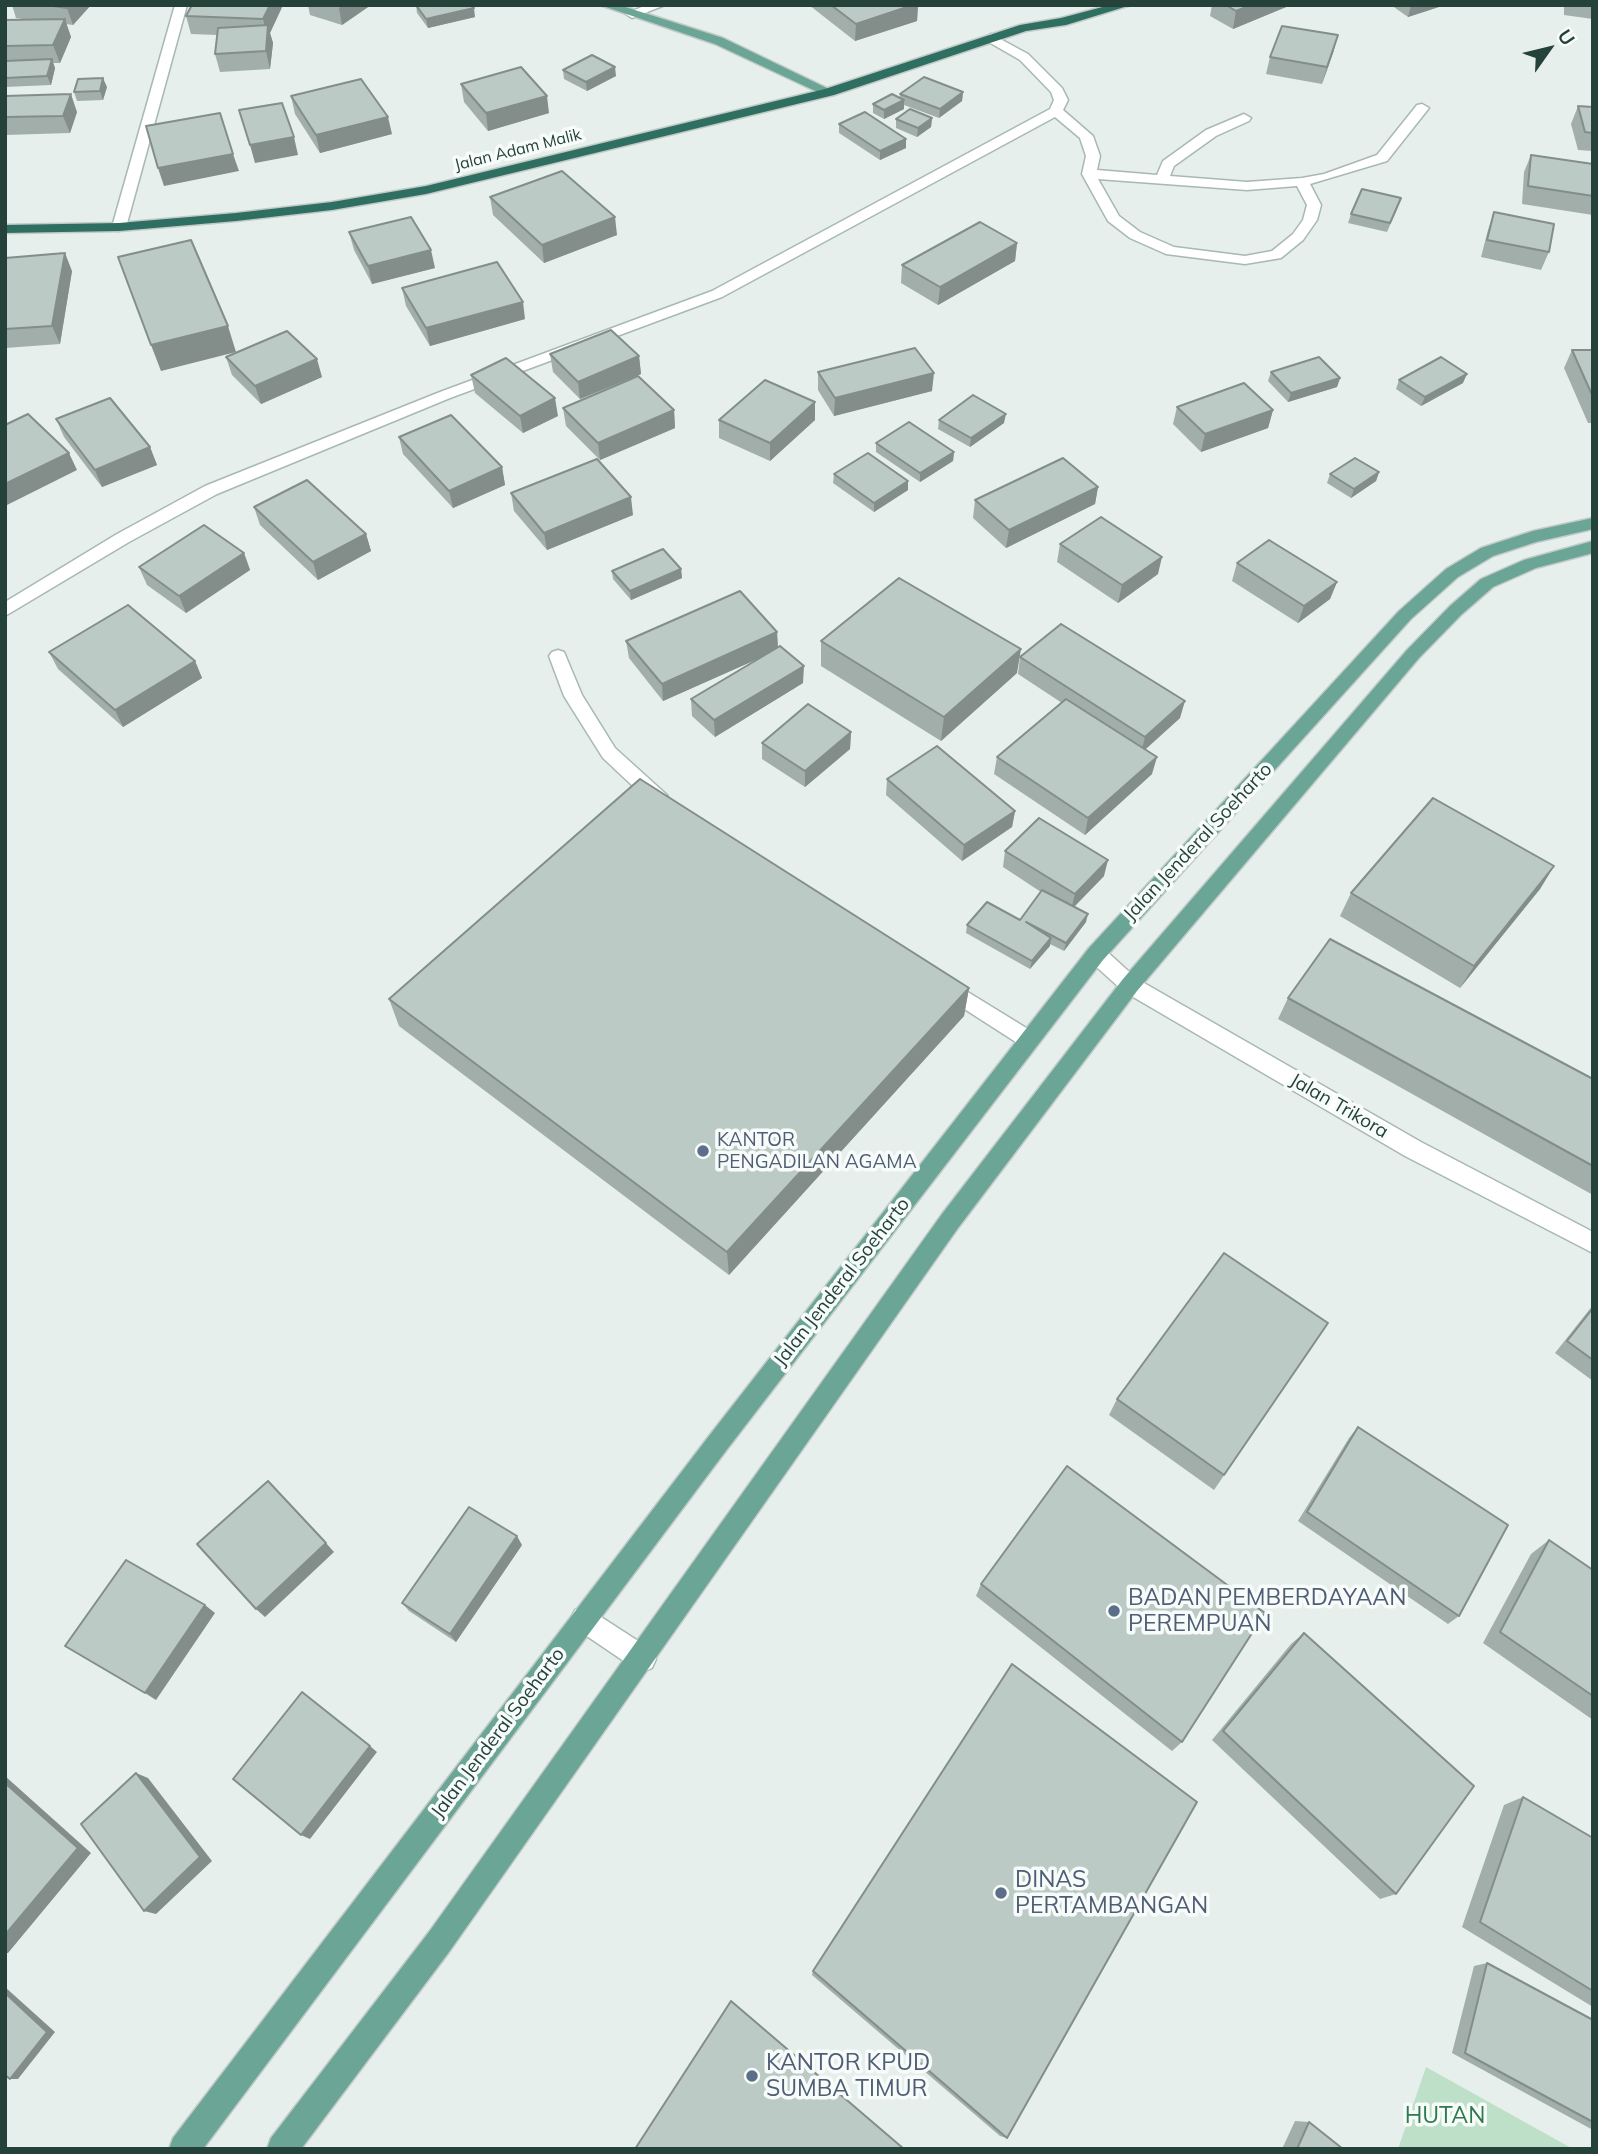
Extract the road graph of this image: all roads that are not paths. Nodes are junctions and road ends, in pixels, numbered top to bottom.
1 (181, 5) edge
2 (606, 5) edge
3 (659, 5) edge
4 (1077, 5) edge
5 (1125, 5) edge
6 (632, 14) junction
7 (1024, 27) junction
8 (992, 38) junction
9 (829, 92) junction
10 (1422, 108) dead end
11 (1056, 111) junction
12 (1244, 118) dead end
13 (1089, 174) junction
14 (1162, 179) junction
15 (1302, 182) junction
16 (120, 227) junction
17 (5, 229) edge
18 (1593, 523) edge
19 (1593, 547) edge
20 (5, 610) edge
21 (558, 656) dead end
22 (677, 812) edge
23 (1096, 954) junction
24 (924, 972) edge
25 (1130, 985) junction
26 (1030, 1040) junction
27 (1593, 1242) edge
28 (584, 1619) junction
29 (643, 1659) junction
30 (184, 2149) edge
31 (282, 2149) edge

1 - 16 street
2 - 6 main road
3 - 6 street
4 - 7 highway, Jalan Adam Malik
5 - 7 highway, Jalan Adam Malik
6 - 9 main road
7 - 8 highway, Jalan Adam Malik
8 - 9 highway, Jalan Adam Malik
8 - 11 street
9 - 16 highway, Jalan Adam Malik
10 - 15 street
11 - 13 street
11 - 20 street
12 - 14 street
13 - 14 street
13 - 15 street
14 - 15 street
16 - 17 highway, Jalan Adam Malik
18 - 23 main road, Jalan Jenderal Soeharto
19 - 25 main road, Jalan Jenderal Soeharto
21 - 22 street
23 - 25 street, Jalan Trikora
23 - 26 main road, Jalan Jenderal Soeharto
24 - 26 street
25 - 27 street, Jalan Trikora
25 - 29 main road, Jalan Jenderal Soeharto
26 - 28 main road, Jalan Jenderal Soeharto
28 - 29 street
28 - 30 main road, Jalan Jenderal Soeharto
29 - 31 main road, Jalan Jenderal Soeharto

